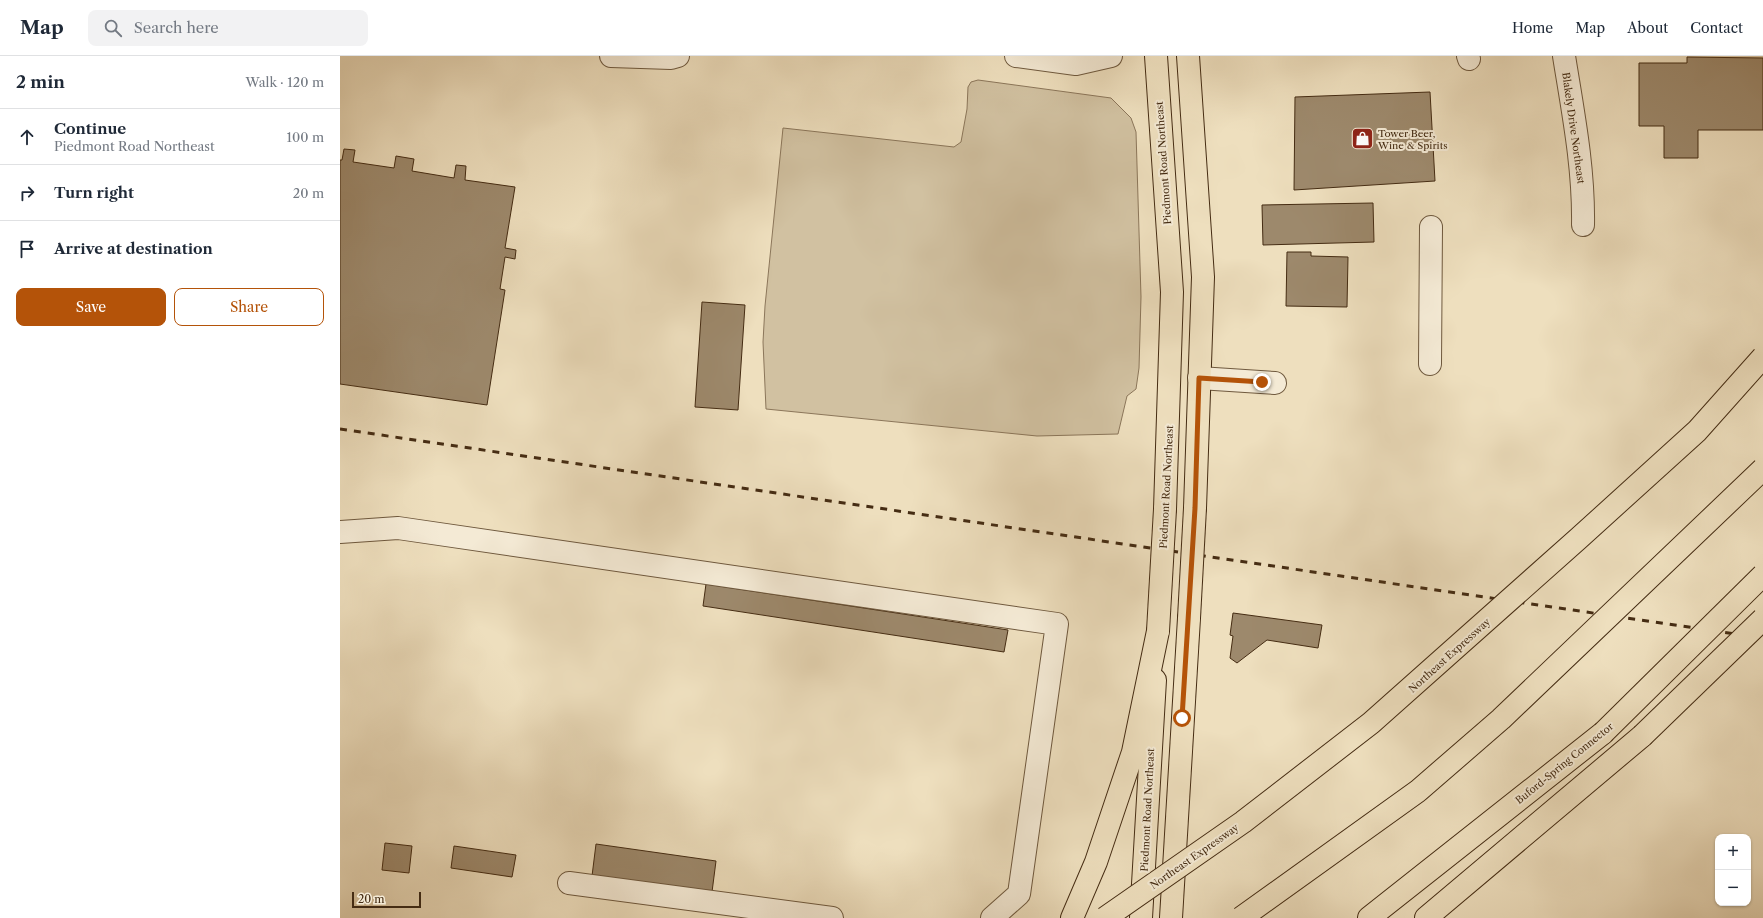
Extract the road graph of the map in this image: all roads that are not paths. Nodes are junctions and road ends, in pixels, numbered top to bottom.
1 (611, 56) edge
2 (678, 56) edge
3 (1016, 56) edge
4 (1111, 56) edge
5 (1156, 56) edge
6 (1188, 56) edge
7 (1564, 56) edge
8 (1583, 225) dead end
9 (1431, 227) dead end
10 (1763, 357) edge
11 (1430, 364) dead end
12 (1199, 378) junction
13 (1275, 383) dead end
14 (1763, 469) edge
15 (340, 532) edge
16 (1763, 575) edge
17 (1763, 619) edge
18 (1158, 631) junction
19 (569, 883) dead end
20 (832, 918) edge
21 (992, 918) edge
22 (1072, 918) edge
23 (1105, 918) edge
24 (1141, 918) edge
25 (1171, 918) edge
26 (1242, 918) edge
27 (1369, 918) edge
28 (1426, 918) edge

1 - 2 street
3 - 4 street
5 - 18 main road, Piedmont Road Northeast, bridge
6 - 12 main road
7 - 8 street, Blakely Drive Northeast
9 - 11 street
10 - 23 main road, Northeast Expressway, bridge
12 - 13 street
12 - 25 main road, bridge
14 - 26 main road, bridge
15 - 21 street
16 - 27 main road, Buford-Spring Connector, bridge
17 - 28 main road, bridge
18 - 22 main road
18 - 24 main road, Piedmont Road Northeast
19 - 20 street

